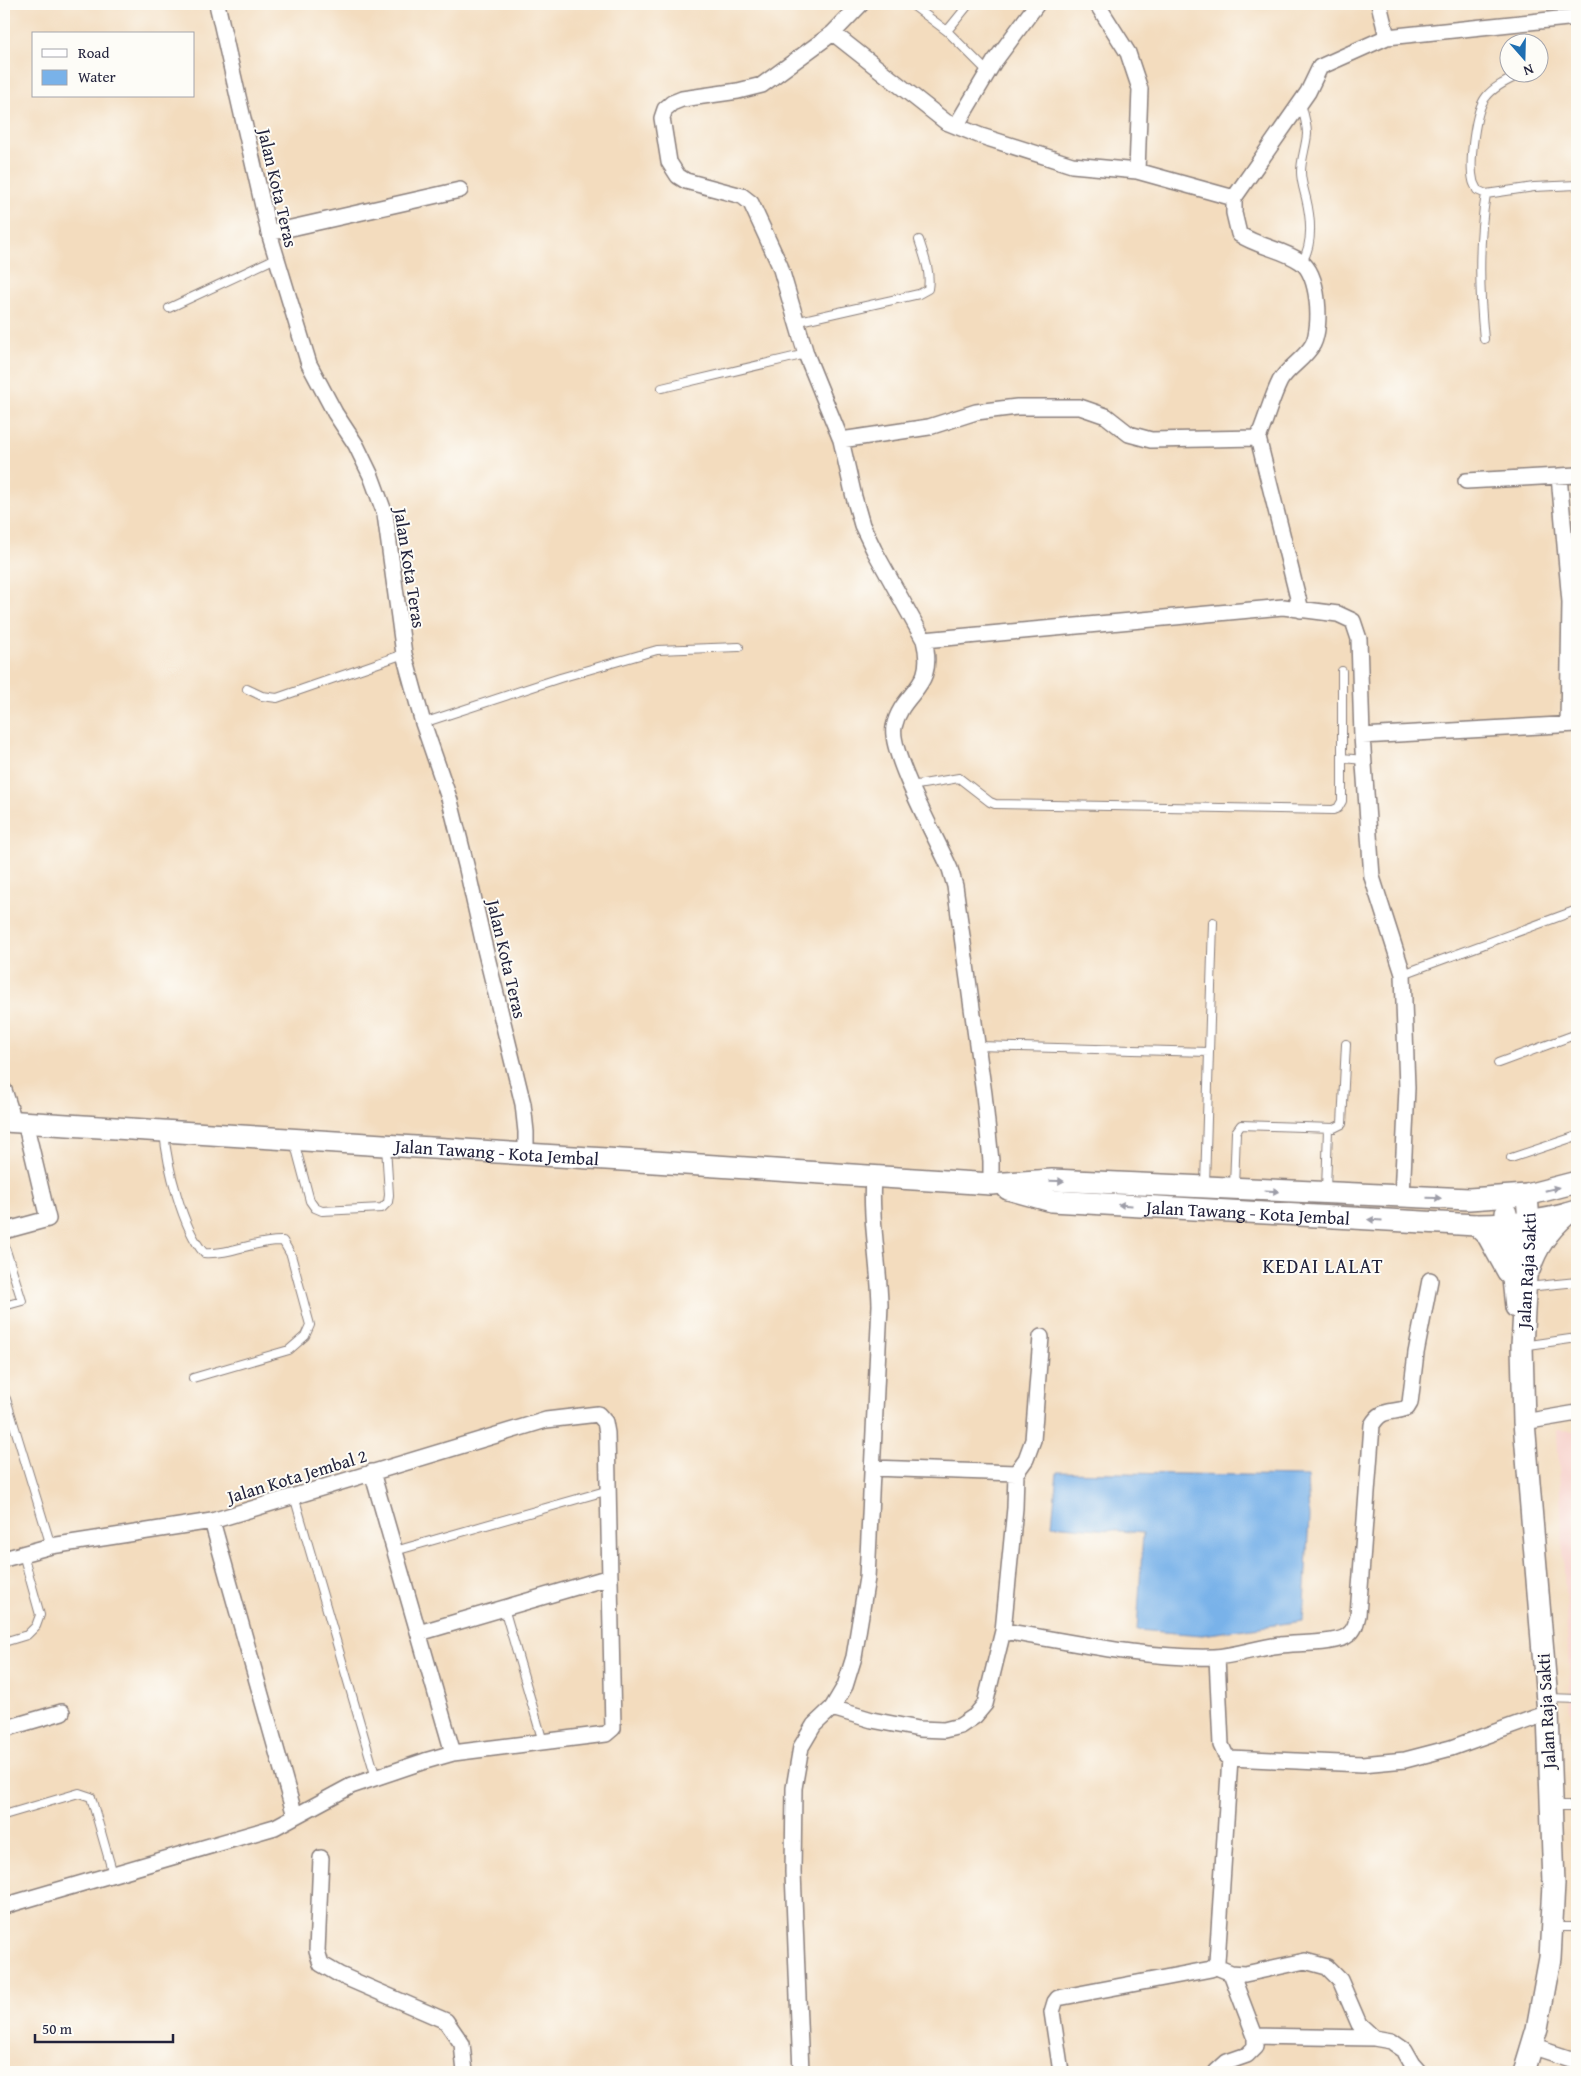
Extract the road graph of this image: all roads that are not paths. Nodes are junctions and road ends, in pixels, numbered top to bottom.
1 (217, 4) edge
2 (861, 4) edge
3 (911, 4) edge
4 (969, 4) edge
5 (1037, 4) edge
6 (1097, 4) edge
7 (1379, 4) edge
8 (1577, 17) edge
9 (947, 31) junction
10 (832, 33) junction
11 (1388, 37) junction
12 (988, 72) junction
13 (1507, 82) edge
14 (1300, 102) junction
15 (956, 126) junction
16 (1137, 171) junction
17 (1577, 185) edge
18 (460, 190) dead end
19 (1486, 194) junction
20 (1234, 198) junction
21 (268, 233) junction
22 (919, 240) dead end
23 (276, 258) junction
24 (1302, 262) junction
25 (169, 308) dead end
26 (795, 322) junction
27 (1484, 339) dead end
28 (806, 354) junction
29 (662, 388) dead end
30 (1258, 438) junction
31 (841, 440) junction
32 (1577, 475) edge
33 (1559, 476) junction
34 (1466, 481) dead end
35 (1301, 610) junction
36 (924, 640) junction
37 (738, 648) dead end
38 (404, 654) junction
39 (1342, 671) dead end
40 (247, 689) dead end
41 (423, 723) junction
42 (1573, 724) edge
43 (1362, 736) junction
44 (1342, 758) junction
45 (1364, 760) junction
46 (911, 786) junction
47 (1577, 910) edge
48 (1213, 922) dead end
49 (1403, 974) junction
50 (1577, 1034) edge
51 (1346, 1044) dead end
52 (977, 1046) junction
53 (1210, 1052) junction
54 (1498, 1063) dead end
55 (4, 1090) edge
56 (14, 1121) edge
57 (1328, 1128) junction
58 (164, 1132) junction
59 (1577, 1136) edge
60 (294, 1140) junction
61 (386, 1146) junction
62 (526, 1152) junction
63 (1511, 1158) dead end
64 (873, 1176) junction
65 (1577, 1182) edge
66 (991, 1184) junction
67 (1205, 1188) junction
68 (1234, 1189) junction
69 (1326, 1194) junction
70 (1527, 1195) junction
71 (1402, 1197) junction
72 (1504, 1197) junction
73 (1572, 1212) edge
74 (1529, 1223) junction
75 (1476, 1225) junction
76 (1508, 1225) junction
77 (4, 1231) edge
78 (4, 1244) edge
79 (1430, 1280) dead end
80 (1522, 1282) junction
81 (1577, 1282) edge
82 (4, 1306) edge
83 (1041, 1337) dead end
84 (1577, 1338) edge
85 (1522, 1346) junction
86 (193, 1378) dead end
87 (6, 1399) dead end
88 (1577, 1413) edge
89 (1524, 1422) junction
90 (872, 1468) junction
91 (372, 1472) junction
92 (1016, 1473) junction
93 (609, 1490) junction
94 (294, 1496) junction
95 (212, 1522) junction
96 (51, 1546) junction
97 (395, 1551) junction
98 (23, 1554) junction
99 (4, 1559) edge
100 (610, 1577) junction
101 (504, 1608) junction
102 (1003, 1631) junction
103 (419, 1633) junction
104 (4, 1642) edge
105 (1217, 1657) junction
106 (1577, 1699) edge
107 (1547, 1706) junction
108 (832, 1708) junction
109 (62, 1712) dead end
110 (4, 1728) edge
111 (542, 1742) junction
112 (453, 1753) junction
113 (1230, 1758) junction
114 (376, 1778) junction
115 (1551, 1806) junction
116 (1577, 1806) edge
117 (4, 1815) edge
118 (295, 1816) junction
119 (321, 1858) dead end
120 (113, 1874) junction
121 (4, 1906) edge
122 (1551, 1927) junction
123 (1577, 1928) edge
124 (1214, 1966) junction
125 (1231, 1973) junction
126 (1255, 2036) junction
127 (1374, 2038) junction
128 (1531, 2046) junction
129 (1577, 2061) edge
130 (465, 2072) edge
131 (801, 2072) edge
132 (1061, 2072) edge
133 (1216, 2072) edge
134 (1419, 2072) edge
135 (1524, 2072) edge

1 - 21 street, Jalan Kota Teras
2 - 10 street
3 - 9 lane
4 - 9 lane
5 - 12 street
6 - 16 street
7 - 11 street
8 - 11 street
9 - 12 lane
10 - 15 street
10 - 26 street
11 - 14 street
12 - 15 street
13 - 19 lane
14 - 20 street
14 - 24 lane
15 - 16 street
16 - 20 street
17 - 19 lane
18 - 21 street
19 - 27 lane
20 - 24 street
21 - 23 street, Jalan Kota Teras
22 - 26 lane
23 - 25 lane
23 - 38 street, Jalan Kota Teras
24 - 30 street
26 - 28 street
28 - 29 lane
28 - 31 street
30 - 31 street
30 - 35 street
31 - 36 street
32 - 33 street
33 - 34 street
33 - 42 street
35 - 36 street
35 - 43 street
36 - 46 street
37 - 41 lane
38 - 40 lane
38 - 41 street, Jalan Kota Teras
39 - 44 lane
41 - 62 street, Jalan Kota Teras
42 - 43 street
43 - 45 street
44 - 45 lane
44 - 46 lane
45 - 49 street
46 - 52 street
47 - 49 lane
48 - 53 lane
49 - 71 street
50 - 54 lane
51 - 57 lane
52 - 53 lane
52 - 66 street
53 - 67 lane
55 - 56 street
56 - 58 main road, Jalan Tawang - Kota Jembal
56 - 77 street
57 - 68 lane
57 - 69 lane
58 - 60 main road, Jalan Tawang - Kota Jembal
58 - 86 lane
59 - 63 lane
60 - 61 main road, Jalan Tawang - Kota Jembal
60 - 61 lane
61 - 62 main road, Jalan Tawang - Kota Jembal
62 - 64 main road, Jalan Tawang - Kota Jembal
64 - 66 main road, Jalan Tawang - Kota Jembal
64 - 90 street
70 -> 65 main road, Jalan Tawang - Kota Jembal
66 -> 67 main road, Jalan Tawang - Kota Jembal
75 -> 66 main road, Jalan Tawang - Kota Jembal
67 - 68 main road, Jalan Tawang - Kota Jembal
68 -> 69 main road, Jalan Tawang - Kota Jembal
69 - 71 main road, Jalan Tawang - Kota Jembal
70 - 72 main road, Jalan Tawang - Kota Jembal
70 - 74 main road, Jalan Raja Sakti
71 -> 72 main road, Jalan Tawang - Kota Jembal
72 - 76 main road, Jalan Raja Sakti
73 - 74 main road, Jalan Tawang - Kota Jembal
73 - 80 main road
74 - 76 main road, Jalan Tawang - Kota Jembal
74 - 80 main road, Jalan Raja Sakti
75 - 76 main road, Jalan Tawang - Kota Jembal
75 - 80 main road
76 - 80 main road, Jalan Raja Sakti
78 - 82 lane
79 - 105 street
80 - 81 lane
80 - 85 main road, Jalan Raja Sakti
83 - 92 street
84 - 85 lane
85 - 89 main road, Jalan Raja Sakti
87 - 96 lane
88 - 89 street
89 - 107 main road, Jalan Raja Sakti
90 - 92 street
90 - 108 street
91 - 93 street, Jalan Kota Jembal 2
91 - 94 street, Jalan Kota Jembal 2
91 - 97 street
92 - 102 street
93 - 97 lane
93 - 100 street
94 - 95 street, Jalan Kota Jembal 2
94 - 114 lane
95 - 96 street, Jalan Kota Jembal 2
95 - 118 street
96 - 98 street, Jalan Kota Jembal 2
97 - 103 street
98 - 99 street, Jalan Kota Jembal 2
98 - 104 lane
100 - 101 street
100 - 111 street
101 - 103 street
101 - 111 lane
102 - 105 street
102 - 108 street
103 - 112 street
105 - 113 street
106 - 107 lane
107 - 113 street
107 - 115 main road, Jalan Raja Sakti
108 - 131 street
109 - 110 street
111 - 112 street
112 - 114 street
113 - 124 street
114 - 118 street
115 - 116 lane
115 - 122 main road, Jalan Raja Sakti
117 - 120 lane
118 - 120 street
119 - 130 street
120 - 121 street
122 - 123 lane
122 - 128 main road, Jalan Raja Sakti
124 - 125 street
124 - 132 street
125 - 126 street
125 - 127 street
126 - 127 street
126 - 133 street
127 - 134 street
128 - 129 street
128 - 135 main road, Jalan Raja Sakti

